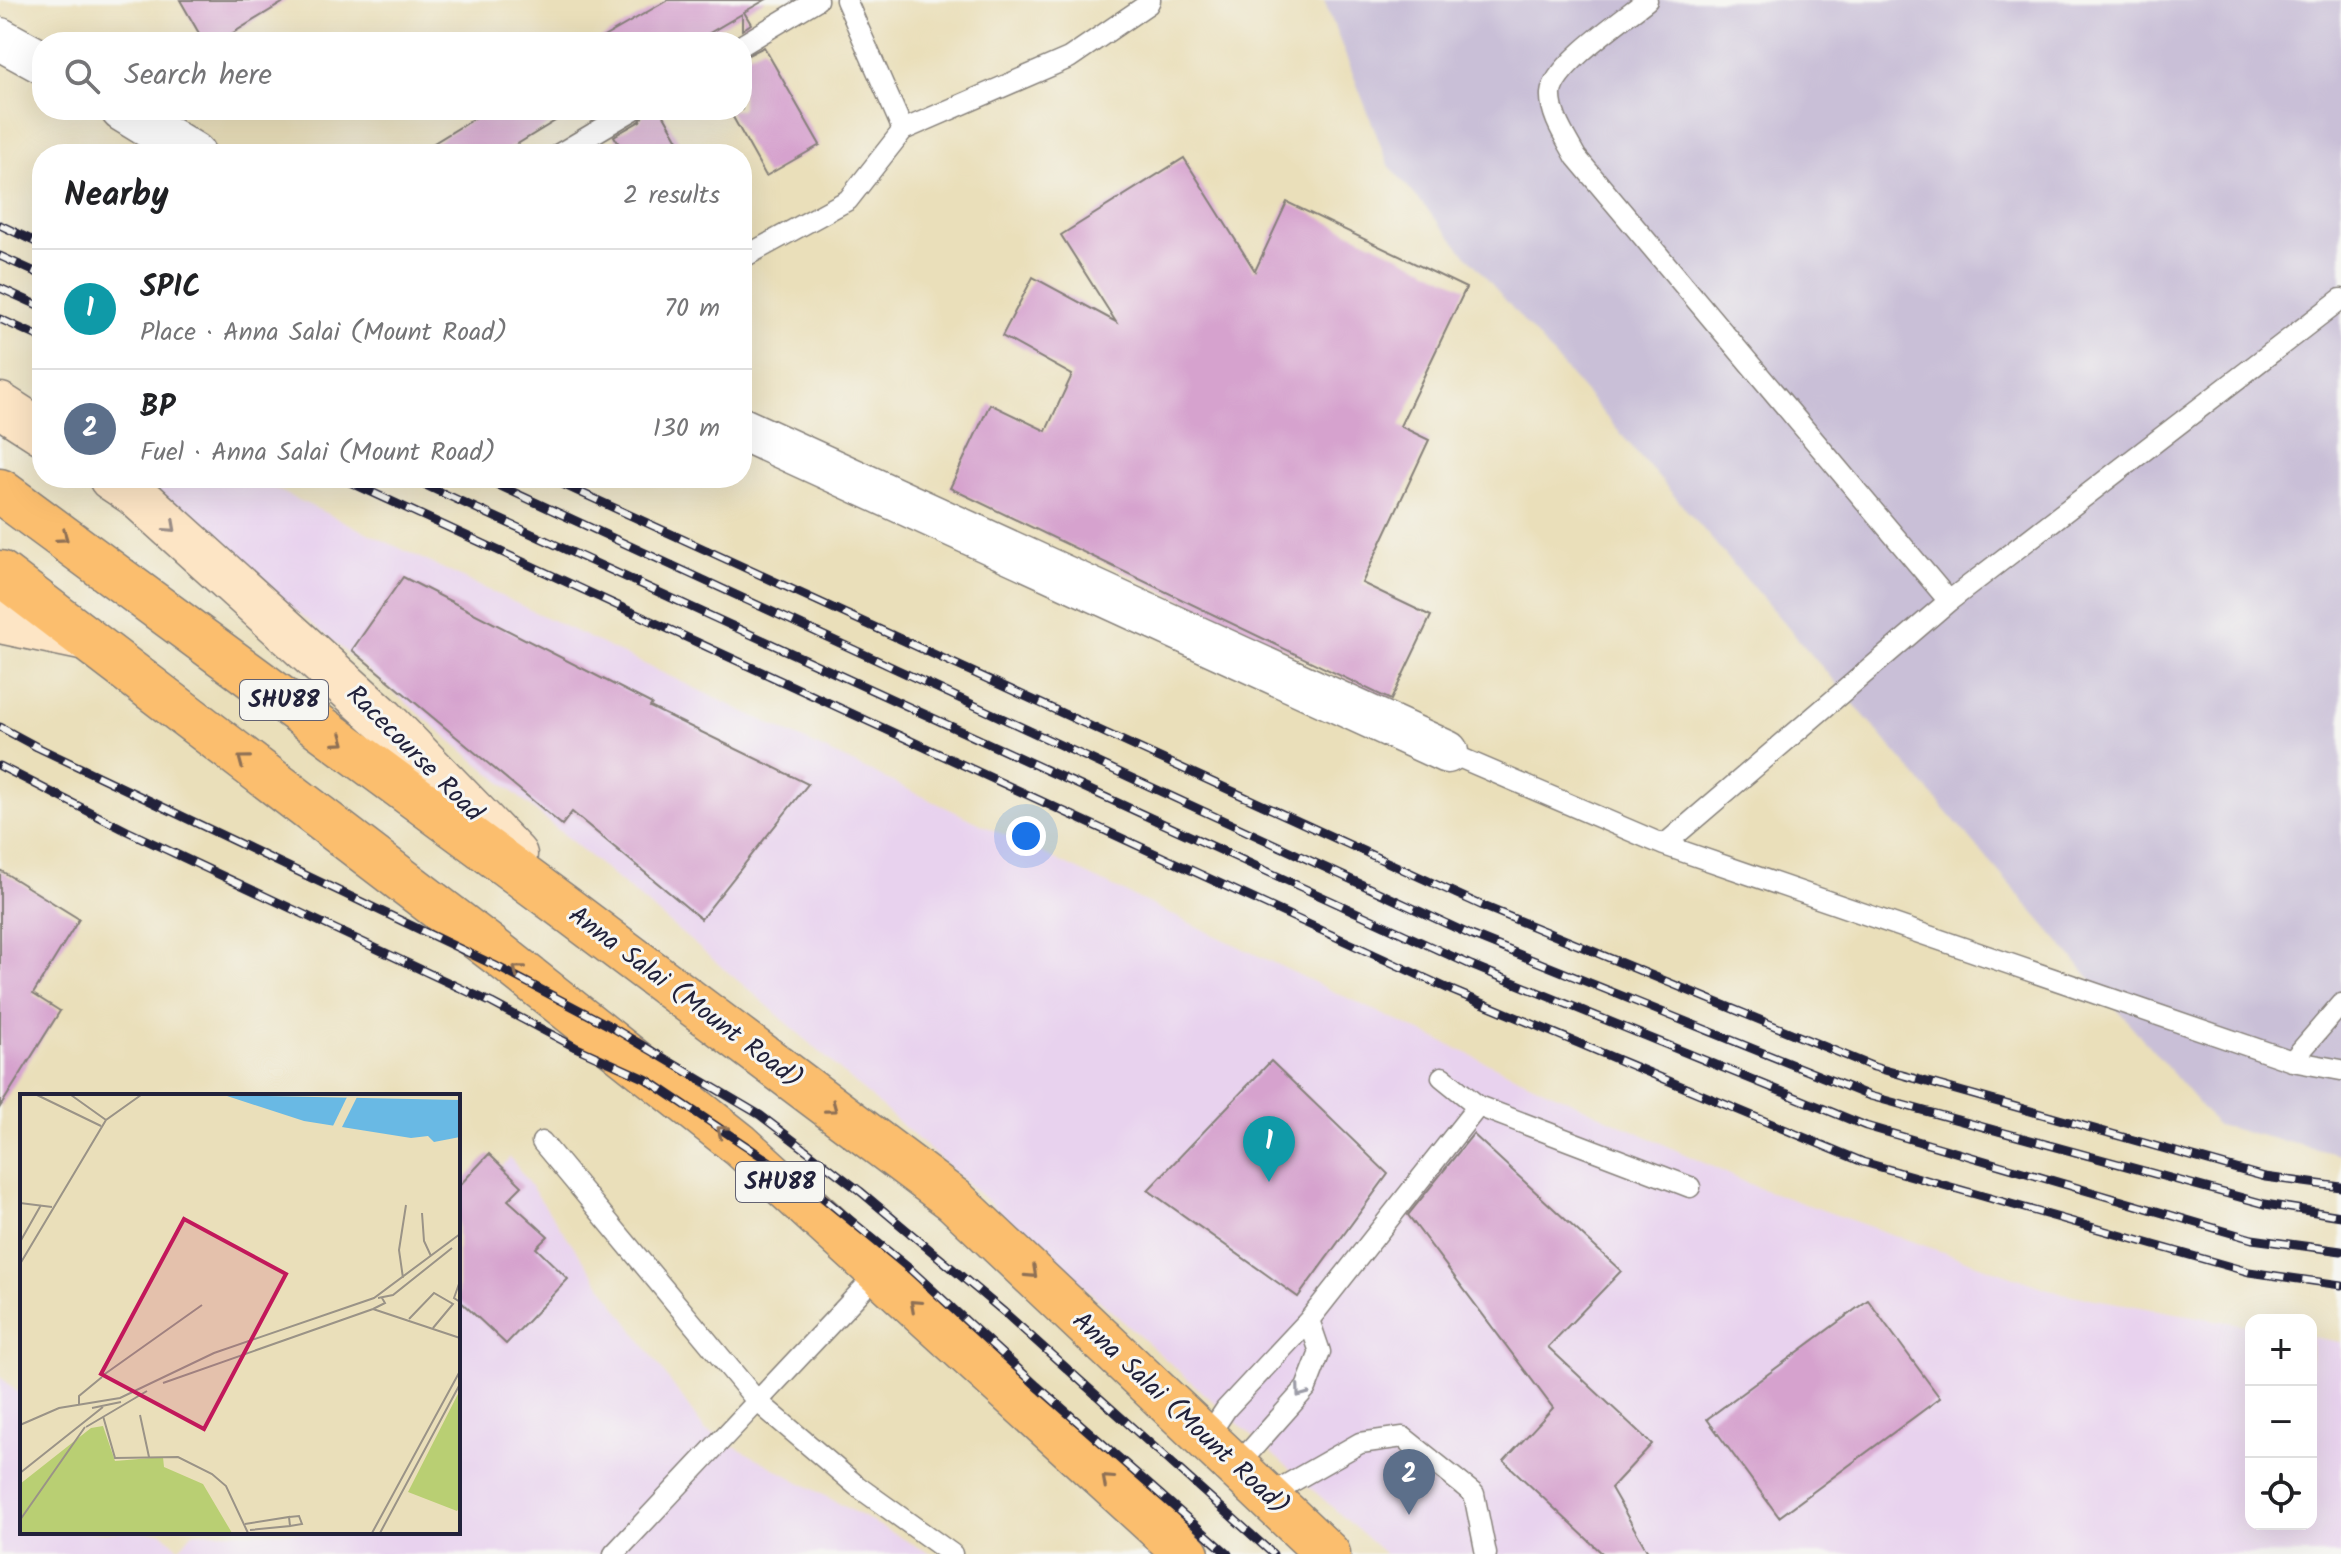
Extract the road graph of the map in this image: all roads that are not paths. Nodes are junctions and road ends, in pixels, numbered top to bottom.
1 (817, 0) edge
2 (846, 0) edge
3 (1150, 0) edge
4 (1647, 0) edge
5 (0, 39) edge
6 (752, 39) edge
7 (32, 57) edge
8 (138, 120) edge
9 (616, 120) edge
10 (903, 130) junction
11 (178, 144) edge
12 (576, 144) edge
13 (752, 253) edge
14 (2341, 299) edge
15 (0, 405) edge
16 (32, 426) edge
17 (752, 434) edge
18 (126, 488) edge
19 (0, 491) edge
20 (0, 573) edge
21 (1949, 601) junction
22 (0, 621) edge
23 (86, 639) junction
24 (1447, 752) joint
25 (1664, 845) junction
26 (568, 910) junction
27 (2341, 1004) edge
28 (2292, 1061) junction
29 (2341, 1070) edge
30 (1442, 1077) dead end
31 (1478, 1106) junction
32 (542, 1142) dead end
33 (1690, 1187) dead end
34 (879, 1272) junction
35 (1309, 1320) junction
36 (757, 1401) junction
37 (1236, 1467) junction
38 (614, 1554) edge
39 (952, 1554) edge
40 (1187, 1554) edge
41 (1328, 1554) edge
42 (1486, 1554) edge

1 - 6 lane
2 - 10 lane
3 - 10 lane
4 - 21 lane
5 - 7 street
8 - 11 street
9 - 12 lane
10 - 13 lane
14 - 21 lane
15 - 16 main road
17 - 24 street
18 -> 26 main road, Racecourse Road
19 -> 26 main road, Anna Salai (Mount Road) / SHU88
20 - 23 main road, SHU88
21 - 25 lane
22 - 23 main road
34 -> 23 main road, SHU88
24 - 25 lane
25 - 28 lane
26 -> 37 main road, Anna Salai (Mount Road) / SHU88
27 - 28 lane
28 - 29 lane
30 - 31 lane
31 - 33 lane
31 - 35 lane
32 - 36 lane
34 - 36 lane
40 -> 34 main road, SHU88
35 -> 37 lane
35 - 37 lane
36 - 38 lane
36 - 39 lane
37 - 41 main road, Anna Salai (Mount Road) / SHU88
37 - 42 lane

